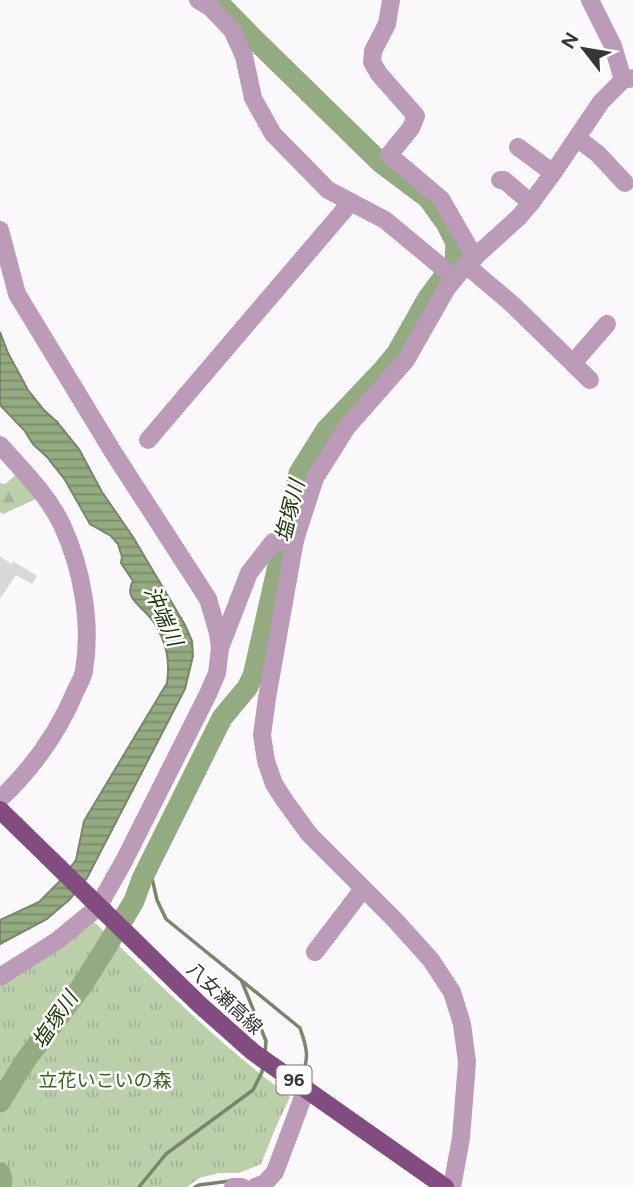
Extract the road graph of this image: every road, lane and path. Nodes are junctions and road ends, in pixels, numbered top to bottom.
1 (198, 0) edge
2 (391, 0) edge
3 (590, 0) edge
4 (628, 79) edge
5 (575, 133) junction
6 (518, 147) dead end
7 (553, 173) junction
8 (500, 180) dead end
9 (625, 183) dead end
10 (351, 202) junction
11 (531, 203) junction
12 (0, 230) edge
13 (465, 267) junction
14 (607, 324) dead end
15 (573, 363) junction
16 (590, 380) dead end
17 (148, 440) dead end
18 (0, 445) edge
19 (295, 540) junction
20 (220, 648) junction
21 (0, 799) edge
22 (0, 810) edge
23 (363, 889) junction
24 (100, 909) junction
25 (315, 952) dead end
26 (0, 977) edge
27 (306, 1089) junction
28 (233, 1187) edge
29 (242, 1187) edge
30 (255, 1187) edge
31 (445, 1187) edge
32 (452, 1187) edge

1 - 10 street
2 - 13 street
3 - 4 street
4 - 5 street
5 - 7 street
5 - 9 street
6 - 7 street
7 - 11 street
8 - 11 street
10 - 13 street
10 - 17 street
11 - 13 street
12 - 20 street
13 - 15 street
13 - 19 street
14 - 15 street
15 - 16 street
18 - 21 street
19 - 20 street
19 - 23 street
20 - 24 street
22 - 24 main road, 八女瀬高線 / 96
23 - 25 street
23 - 32 street
24 - 26 street
24 - 27 main road, 八女瀬高線 / 96
27 - 30 street
27 - 31 main road, 八女瀬高線 / 96
28 - 29 street

